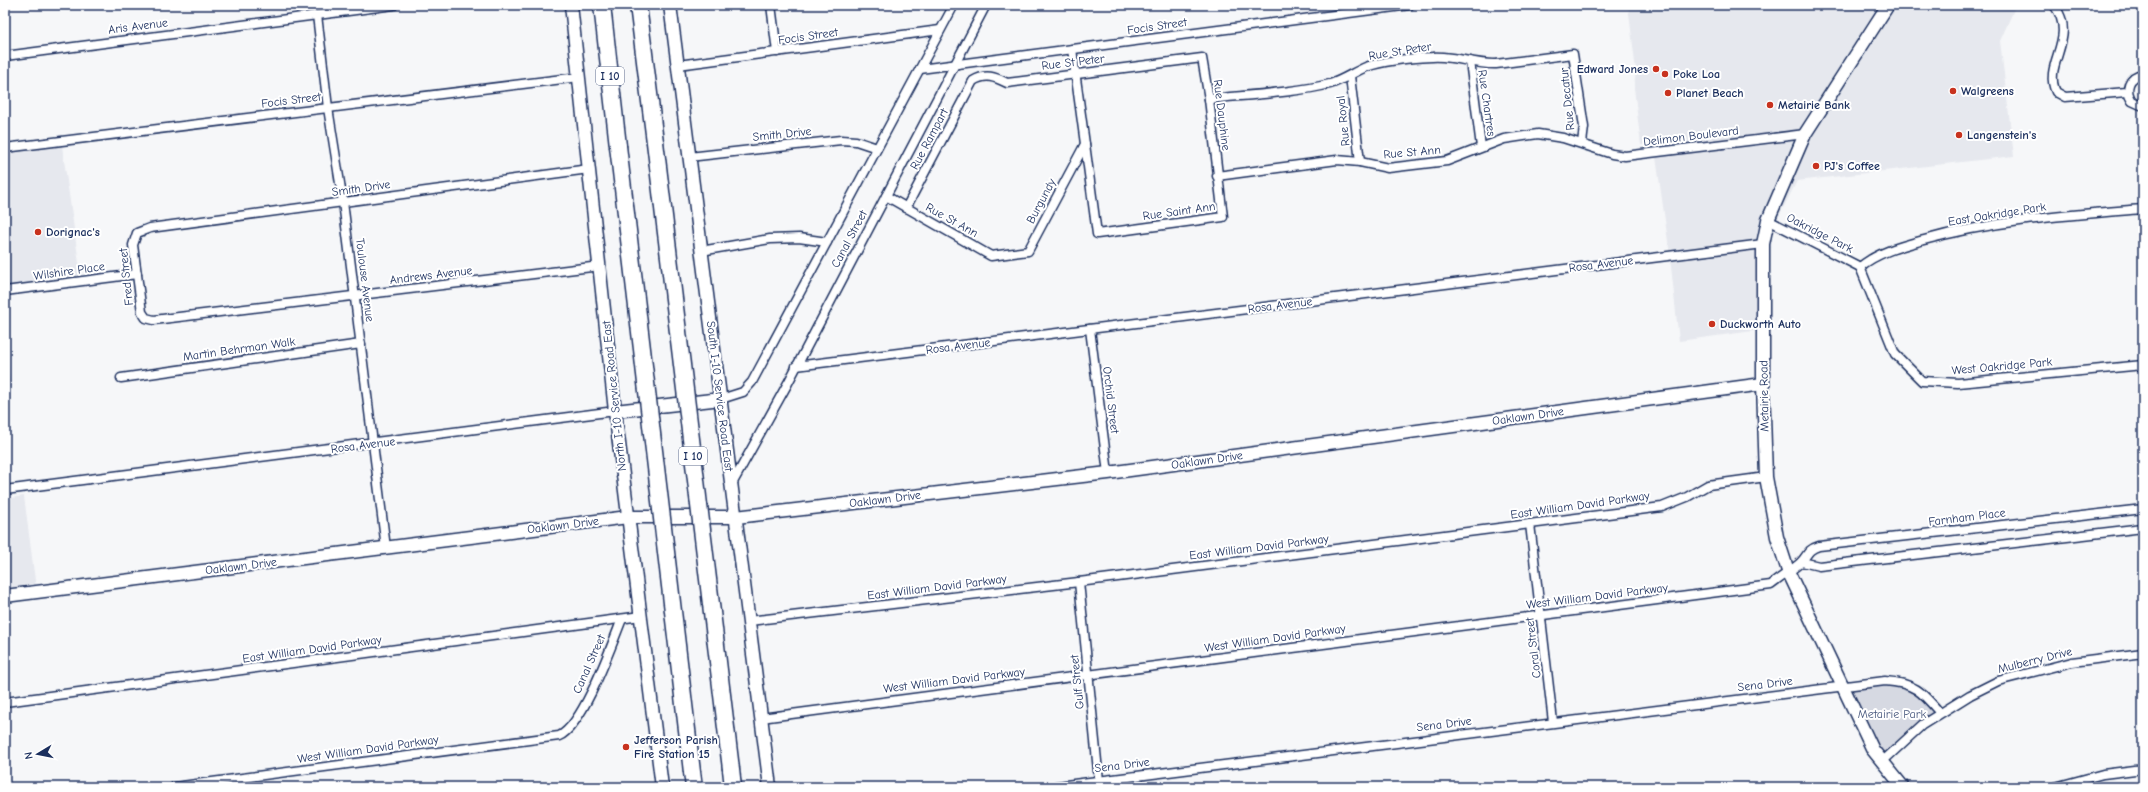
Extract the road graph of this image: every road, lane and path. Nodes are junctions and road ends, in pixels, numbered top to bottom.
1 (394, 5) edge
2 (571, 5) edge
3 (602, 5) edge
4 (638, 5) edge
5 (670, 5) edge
6 (771, 5) edge
7 (954, 5) edge
8 (986, 5) edge
9 (1410, 5) edge
10 (1888, 5) edge
11 (2054, 5) edge
12 (317, 15) junction
13 (940, 30) junction
14 (1072, 49) junction
15 (777, 52) junction
16 (1573, 54) joint
17 (5, 56) edge
18 (1202, 58) joint
19 (1470, 61) junction
20 (955, 64) junction
21 (678, 65) junction
22 (920, 69) junction
23 (1075, 74) junction
24 (2143, 74) edge
25 (1350, 76) junction
26 (579, 77) junction
27 (973, 81) joint
28 (2127, 92) junction
29 (1209, 100) junction
30 (2143, 106) edge
31 (328, 108) junction
32 (1805, 134) junction
33 (1582, 143) junction
34 (1085, 144) junction
35 (1481, 147) junction
36 (5, 148) edge
37 (877, 148) junction
38 (689, 157) junction
39 (1360, 162) junction
40 (589, 169) junction
41 (1217, 176) junction
42 (886, 196) junction
43 (343, 202) junction
44 (906, 208) junction
45 (2143, 209) edge
46 (1768, 220) junction
47 (137, 233) joint
48 (827, 242) junction
49 (1763, 244) junction
50 (701, 251) junction
51 (1008, 254) joint
52 (600, 266) junction
53 (1860, 267) junction
54 (137, 274) junction
55 (5, 291) edge
56 (355, 297) junction
57 (146, 318) joint
58 (1090, 329) junction
59 (361, 344) junction
60 (2143, 364) edge
61 (796, 366) junction
62 (121, 378) dead end
63 (1763, 384) junction
64 (721, 399) junction
65 (615, 411) junction
66 (373, 444) junction
67 (1108, 474) junction
68 (1766, 477) junction
69 (732, 484) junction
70 (5, 490) edge
71 (2143, 509) edge
72 (628, 517) junction
73 (736, 517) junction
74 (1530, 524) junction
75 (2143, 528) edge
76 (386, 548) junction
77 (1802, 562) junction
78 (1788, 571) junction
79 (1079, 582) junction
80 (5, 596) edge
81 (1541, 615) junction
82 (641, 616) junction
83 (622, 619) junction
84 (749, 621) junction
85 (2143, 653) edge
86 (1088, 675) junction
87 (1841, 687) junction
88 (5, 702) edge
89 (1940, 714) junction
90 (761, 718) junction
91 (1553, 722) junction
92 (564, 734) joint
93 (1882, 762) junction
94 (2143, 769) edge
95 (693, 779) edge
96 (1099, 780) junction
97 (174, 787) edge
98 (662, 787) edge
99 (733, 787) edge
100 (770, 787) edge
101 (1050, 787) edge
102 (1903, 787) edge
103 (2055, 787) edge

1 - 12 street, Aris Avenue
2 - 26 street, North I-10 Service Road East
3 - 95 highway, I 10, bridge
4 - 99 highway, I 10, bridge
5 - 21 street, South I-10 Service Road East
6 - 15 street
7 - 13 street, Canal Street
8 - 20 street, Canal Street
9 - 14 street, Focis Street
10 - 32 street, Metairie Road
11 - 28 street
12 - 17 street, Aris Avenue
12 - 31 street, Toulouse Avenue
13 - 15 street, Focis Street
13 - 22 street, Canal Street
14 - 20 street, Focis Street
14 - 23 street
15 - 21 street, Focis Street
16 - 19 street, Rue St Peter
16 - 33 street, Rue Decatur
18 - 23 street, Rue St Peter
18 - 29 street, Rue Dauphine
19 - 25 street, Rue St Peter
19 - 35 street, Rue Chartres
20 - 22 street, Focis Street
20 - 42 street, Canal Street
21 - 38 street, South I-10 Service Road East
22 - 37 street, Canal Street
23 - 27 street, Rue St Peter
23 - 34 street
24 - 28 street
25 - 29 street, Rue St Peter
25 - 39 street, Rue Royal
26 - 31 street, Focis Street
26 - 40 street, North I-10 Service Road East
27 - 44 street, Rue Rampart
28 - 30 street
29 - 41 street, Rue Dauphine
31 - 36 street, Focis Street
31 - 43 street, Toulouse Avenue
32 - 33 street, Delimon Boulevard
32 - 46 street, Metairie Road
33 - 35 street, Rue St Ann
34 - 41 street, Rue Saint Ann
34 - 51 street, Burgundy
35 - 39 street, Rue St Ann
37 - 38 street, Smith Drive
37 - 48 street, Canal Street
38 - 50 street, South I-10 Service Road East
39 - 41 street, Rue St Ann
40 - 43 street, Smith Drive
40 - 52 street, North I-10 Service Road East
42 - 44 street, Rue St Ann
42 - 61 street, Canal Street
43 - 47 street, Smith Drive
43 - 56 street, Toulouse Avenue
44 - 51 street, Rue St Ann
45 - 53 street, East Oakridge Park
46 - 49 street, Metairie Road
46 - 53 street, Oakridge Park
47 - 54 street, Fred Street
48 - 50 street
48 - 64 street, Canal Street
49 - 58 street, Rosa Avenue
49 - 63 street, Metairie Road
50 - 64 street, South I-10 Service Road East
52 - 56 street, Andrews Avenue
52 - 65 street, North I-10 Service Road East
53 - 60 street, West Oakridge Park
54 - 55 street, Wilshire Place
54 - 57 street, Fred Street
56 - 57 street, Andrews Avenue
56 - 59 street, Toulouse Avenue
58 - 61 street, Rosa Avenue
58 - 67 street, Orchid Street
59 - 62 street, Martin Behrman Walk
59 - 66 street, Toulouse Avenue
61 - 69 street, Canal Street
63 - 67 street, Oaklawn Drive
63 - 68 street, Metairie Road
64 - 65 street, Rosa Avenue
64 - 69 street, South I-10 Service Road East
65 - 66 street, Rosa Avenue
65 - 72 street, North I-10 Service Road East
66 - 70 street, Rosa Avenue
66 - 76 street, Toulouse Avenue
67 - 73 street, Oaklawn Drive
68 - 74 street, East William David Parkway
68 - 78 street, Metairie Road
69 - 73 street, South I-10 Service Road East
71 - 77 street, Farnham Place
72 - 73 street, Oaklawn Drive
72 - 76 street, Oaklawn Drive
72 - 82 street, North I-10 Service Road East
73 - 84 street, South I-10 Service Road East
74 - 79 street, East William David Parkway
74 - 81 street, Coral Street
75 - 77 street
76 - 80 street, Oaklawn Drive
77 - 78 street, Farnham Place
78 - 81 street, West William David Parkway
78 - 87 street, Metairie Road
79 - 84 street, East William David Parkway
79 - 86 street, Gulf Street
81 - 86 street, West William David Parkway
81 - 91 street, Coral Street
82 - 83 street
82 - 98 street, North I-10 Service Road East
83 - 88 street, East William David Parkway
83 - 92 street, Canal Street
84 - 90 street, South I-10 Service Road East
85 - 89 street, Mulberry Drive
86 - 90 street, West William David Parkway
86 - 96 street, Gulf Street
87 - 89 street
87 - 91 street, Sena Drive
87 - 93 street, Metairie Road
89 - 93 street, Mulberry Drive
90 - 100 street, South I-10 Service Road East
91 - 96 street, Sena Drive
92 - 97 street, West William David Parkway
93 - 102 street, Metairie Road
94 - 103 street
96 - 101 street, Sena Drive

